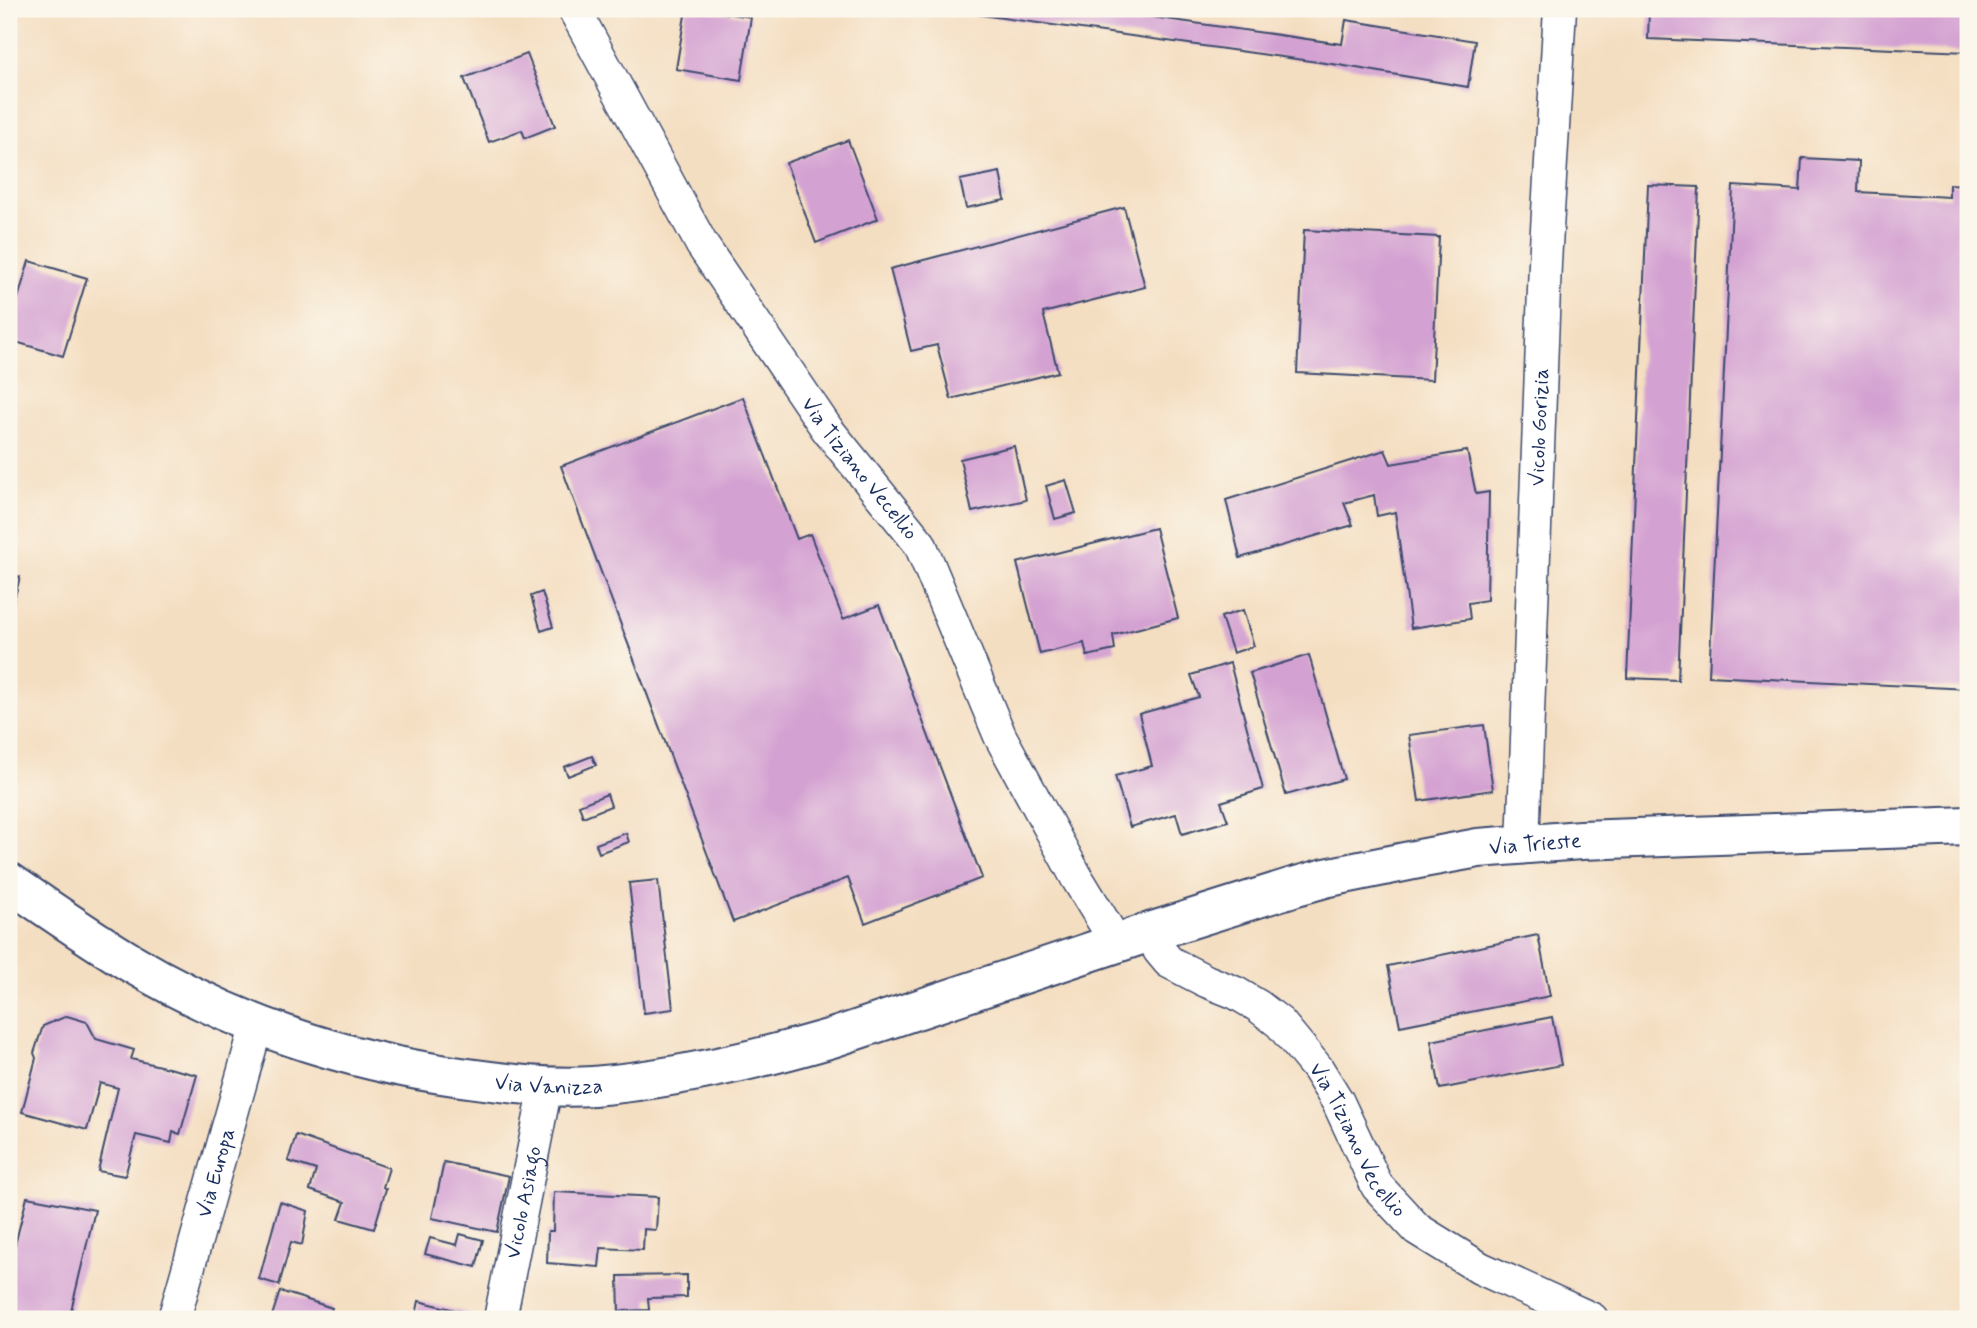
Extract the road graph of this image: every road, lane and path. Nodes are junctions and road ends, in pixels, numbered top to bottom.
1 (574, 9) edge
2 (1560, 9) edge
3 (1968, 827) edge
4 (1523, 845) junction
5 (9, 881) edge
6 (1153, 931) junction
7 (1117, 944) junction
8 (257, 1024) junction
9 (546, 1086) junction
10 (174, 1319) edge
11 (500, 1319) edge
12 (1592, 1319) edge

1 - 7 street, Via Tiziano Vecellio
2 - 4 street, Vicolo Gorizia
3 - 4 street, Via Trieste
4 - 6 street, Via Trieste
5 - 8 street, Via Vanizza
6 - 7 street, Via Trieste
6 - 12 street, Via Tiziano Vecellio
7 - 9 street, Via Vanizza
8 - 9 street, Via Vanizza
8 - 10 street, Via Europa
9 - 11 street, Vicolo Asiago

